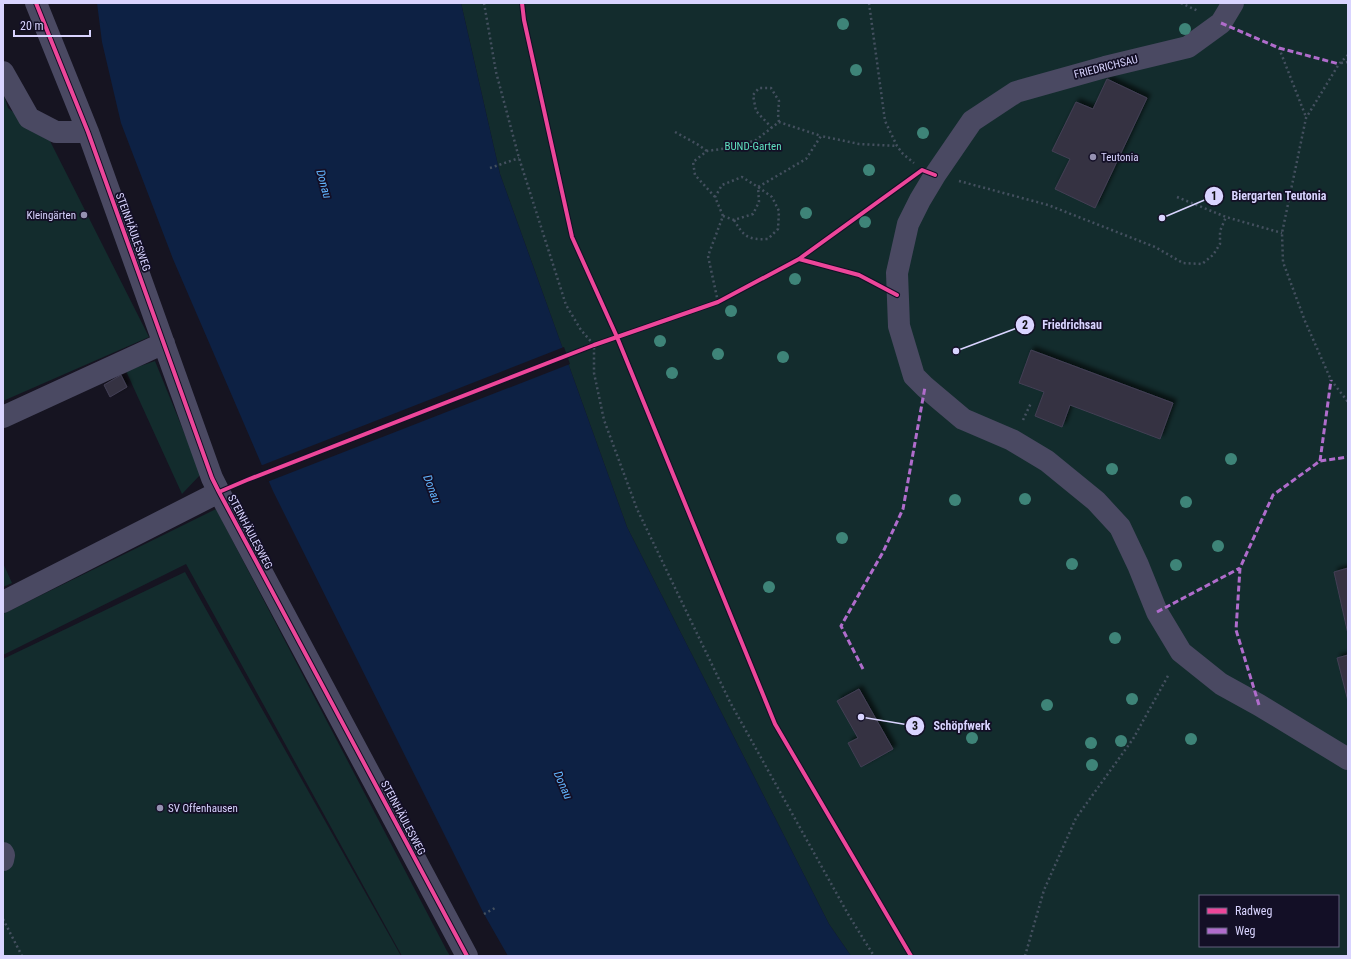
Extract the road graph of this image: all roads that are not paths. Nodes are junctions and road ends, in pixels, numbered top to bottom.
1 (36, 3) edge
2 (1233, 3) edge
3 (3, 72) edge
4 (88, 132) junction
5 (164, 343) junction
6 (3, 417) edge
7 (219, 492) junction
8 (3, 602) edge
9 (1348, 759) edge
10 (3, 853) edge
11 (3, 860) edge
12 (466, 956) edge

1 - 4 lane, STEINHÄULESWEG
2 - 9 lane, FRIEDRICHSAU
3 - 4 lane
4 - 5 lane, STEINHÄULESWEG
5 - 6 lane
5 - 7 lane, STEINHÄULESWEG
7 - 8 lane, STEINHÄULESWEG
7 - 12 lane, STEINHÄULESWEG
10 - 11 lane

